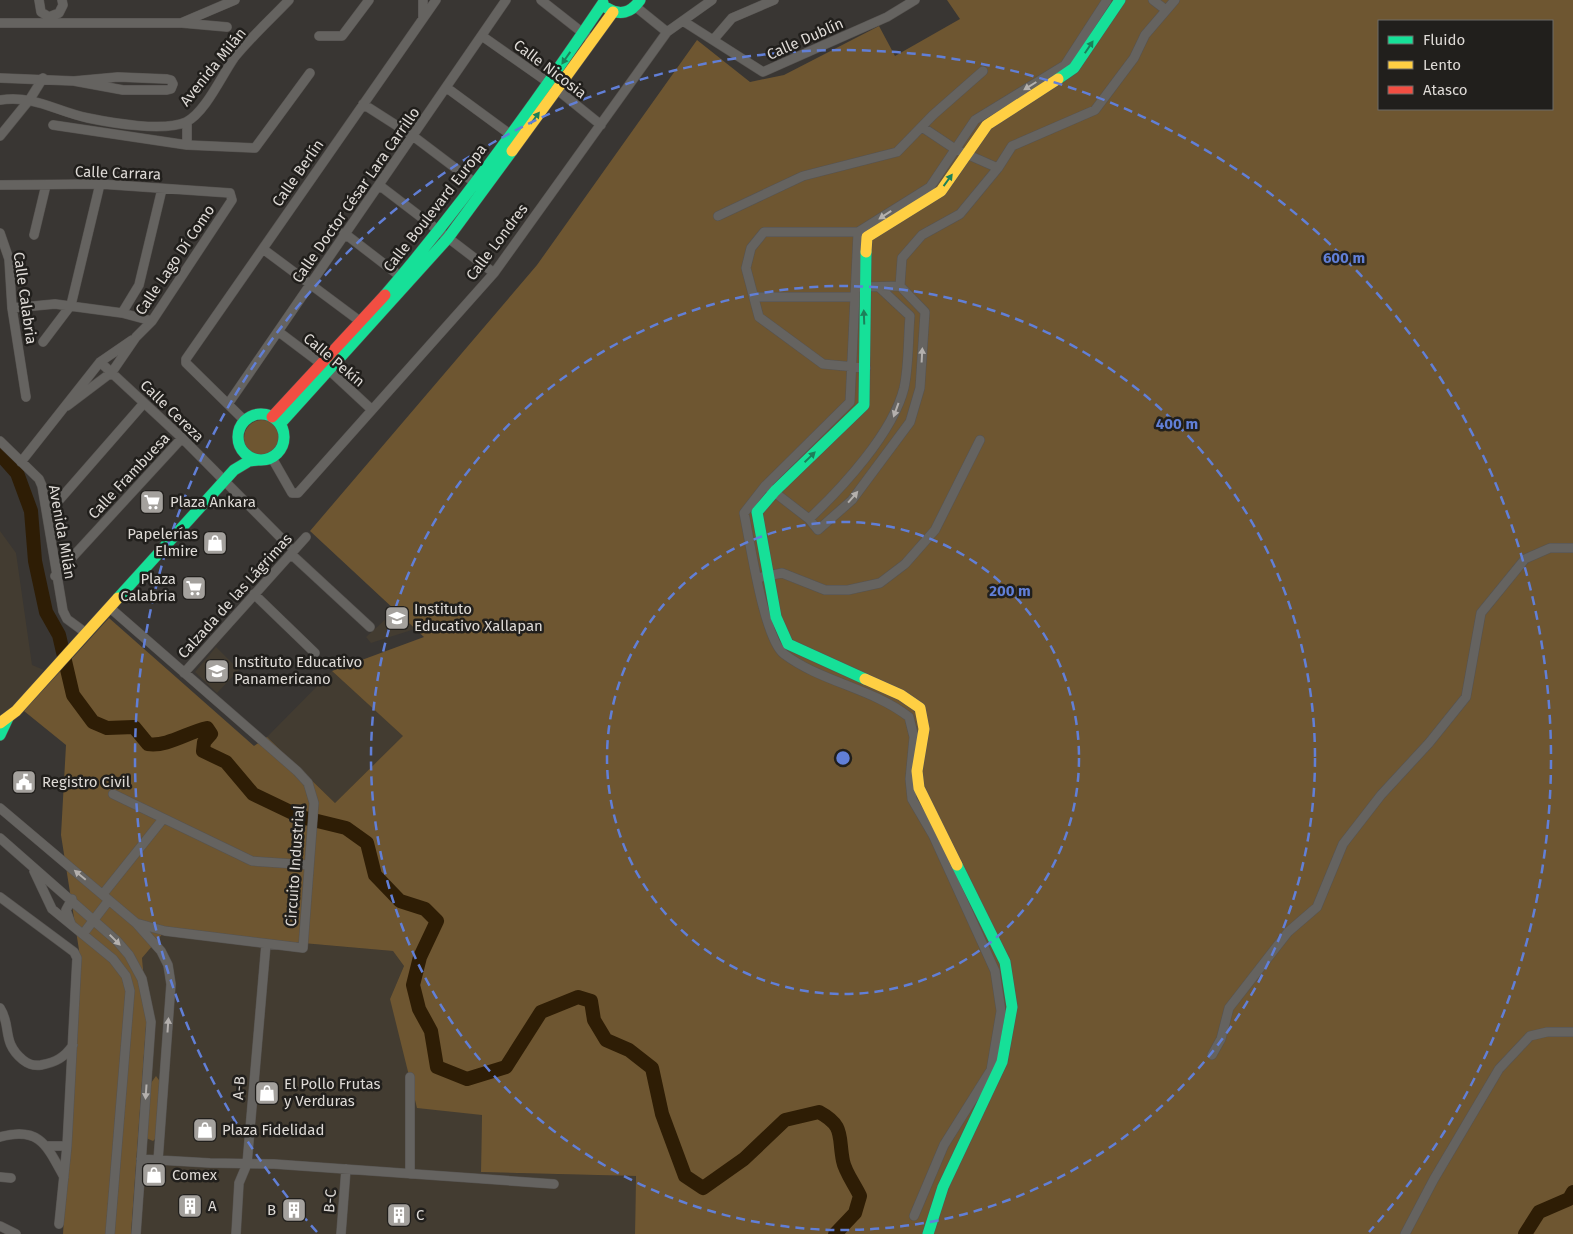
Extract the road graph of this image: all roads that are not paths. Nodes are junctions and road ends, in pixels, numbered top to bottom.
1 (38, 0) edge
2 (62, 0) edge
3 (235, 0) edge
4 (289, 0) edge
5 (369, 0) edge
6 (423, 0) edge
7 (436, 0) edge
8 (506, 0) edge
9 (541, 0) edge
10 (712, 0) edge
11 (774, 0) edge
12 (916, 0) edge
13 (1107, 0) edge
14 (1120, 0) edge
15 (1153, 0) edge
16 (1175, 0) edge
17 (602, 1) edge
18 (638, 3) edge
19 (1166, 10) junction
20 (613, 12) junction
21 (423, 18) junction
22 (49, 20) junction
23 (683, 21) junction
24 (0, 23) edge
25 (181, 23) junction
26 (227, 27) dead end
27 (668, 32) junction
28 (319, 36) dead end
29 (482, 36) junction
30 (588, 36) junction
31 (714, 39) junction
32 (984, 71) dead end
33 (310, 73) dead end
34 (0, 78) edge
35 (43, 78) junction
36 (74, 80) junction
37 (553, 86) junction
38 (447, 88) junction
39 (30, 99) junction
40 (0, 100) edge
41 (363, 104) junction
42 (187, 122) junction
43 (115, 123) junction
44 (53, 125) dead end
45 (601, 125) junction
46 (922, 127) junction
47 (113, 133) junction
48 (0, 136) edge
49 (413, 136) junction
50 (514, 137) junction
51 (187, 145) junction
52 (955, 149) junction
53 (967, 154) junction
54 (998, 168) junction
55 (100, 184) junction
56 (0, 185) edge
57 (46, 185) junction
58 (379, 185) junction
59 (479, 186) junction
60 (162, 189) junction
61 (232, 196) joint
62 (718, 216) dead end
63 (858, 232) junction
64 (0, 233) edge
65 (344, 233) junction
66 (444, 234) junction
67 (34, 235) dead end
68 (263, 248) junction
69 (494, 273) junction
70 (404, 280) junction
71 (311, 285) junction
72 (900, 286) junction
73 (880, 288) junction
74 (858, 291) junction
75 (754, 297) junction
76 (71, 306) junction
77 (12, 308) junction
78 (122, 313) junction
79 (152, 321) junction
80 (364, 325) junction
81 (279, 332) junction
82 (136, 337) junction
83 (43, 342) dead end
84 (100, 362) junction
85 (324, 367) junction
86 (852, 368) junction
87 (866, 368) junction
88 (112, 372) junction
89 (26, 397) dead end
90 (144, 403) junction
91 (228, 404) junction
92 (67, 406) junction
93 (371, 409) junction
94 (245, 421) junction
95 (276, 421) junction
96 (182, 438) junction
97 (980, 440) dead end
98 (0, 441) edge
99 (242, 448) junction
100 (272, 458) junction
101 (258, 460) junction
102 (21, 462) junction
103 (234, 470) junction
104 (223, 481) junction
105 (770, 488) junction
106 (47, 514) junction
107 (809, 519) junction
108 (306, 537) dead end
109 (1573, 548) edge
110 (289, 549) junction
111 (55, 576) junction
112 (763, 576) junction
113 (254, 594) junction
114 (109, 607) junction
115 (370, 627) dead end
116 (84, 636) junction
117 (316, 653) dead end
118 (184, 673) junction
119 (4, 721) edge
120 (0, 735) edge
121 (113, 794) dead end
122 (0, 808) edge
123 (164, 819) junction
124 (0, 838) edge
125 (309, 865) junction
126 (33, 868) junction
127 (0, 897) edge
128 (106, 897) junction
129 (72, 899) junction
130 (94, 919) junction
131 (136, 923) junction
132 (73, 927) junction
133 (83, 934) junction
134 (266, 944) junction
135 (0, 1008) edge
136 (1573, 1032) edge
137 (73, 1045) junction
138 (1212, 1055) dead end
139 (410, 1077) dead end
140 (0, 1137) edge
141 (47, 1146) junction
142 (67, 1146) junction
143 (141, 1159) junction
144 (158, 1161) junction
145 (247, 1164) junction
146 (346, 1169) junction
147 (410, 1174) junction
148 (0, 1177) edge
149 (64, 1177) junction
150 (11, 1178) dead end
151 (554, 1184) dead end
152 (914, 1216) dead end
153 (59, 1224) dead end
154 (0, 1226) edge
155 (16, 1234) edge
156 (110, 1234) edge
157 (136, 1234) edge
158 (236, 1234) edge
159 (341, 1234) edge
160 (928, 1234) edge
161 (1405, 1234) edge

1 - 22 street
2 - 22 street
3 - 25 street
4 - 42 street, Avenida Milán
5 - 28 street
6 - 21 street
7 - 21 street, Calle Berlín
8 - 29 street, Calle Doctor César Lara Carrillo
9 - 30 street
10 - 23 street, Calle Londres
11 - 31 street
12 - 31 street, Calle Dublín
13 -> 52 street
53 -> 14 street
15 - 19 street
16 - 19 street
17 - 20 street
17 - 30 street, Calle Boulevard Europa
18 - 20 street
18 - 27 street
19 - 54 street
20 - 30 street, Calle Boulevard Europa
21 - 41 street, Calle Berlín
22 - 24 street
22 - 25 street
23 - 27 street, Calle Londres
23 - 31 street, Calle Dublín
25 - 26 street
27 - 45 street, Calle Londres
29 - 37 street, Calle Nicosia
29 - 38 street, Calle Doctor César Lara Carrillo
30 - 37 street, Calle Boulevard Europa
32 - 46 street
33 - 51 street
34 - 35 street
35 - 36 street
35 - 39 street
36 - 36 street
37 - 45 street, Calle Nicosia
37 - 50 street, Calle Boulevard Europa
38 - 49 street, Calle Doctor César Lara Carrillo
38 - 50 street
39 - 40 street, Avenida Milán
39 - 43 street, Avenida Milán
39 - 48 street
41 - 49 street
41 - 68 street, Calle Berlín
42 - 43 street, Avenida Milán
42 - 51 street
43 - 47 street
44 - 47 street
45 - 69 street, Calle Londres
46 - 52 street
46 - 62 street
47 - 51 street
49 - 58 street, Calle Doctor César Lara Carrillo
49 - 59 street
50 - 59 street, Calle Boulevard Europa
52 - 53 street
52 -> 63 street
53 - 54 street
74 -> 53 street
54 - 72 street
55 - 57 street, Calle Carrara
55 - 60 street, Calle Carrara
55 - 76 street
56 - 57 street, Calle Carrara
57 - 67 street
58 - 65 street, Calle Doctor César Lara Carrillo
58 - 66 street
59 - 66 street, Calle Boulevard Europa
60 - 61 street, Calle Carrara
60 - 78 street
61 - 79 street, Calle Lago Dí Como
63 - 74 street
63 - 75 street
64 - 77 street, Calle Calabria
65 - 70 street
65 - 71 street, Calle Doctor César Lara Carrillo
66 - 69 street
66 - 70 street, Calle Boulevard Europa
68 - 71 street
68 - 91 street, Calle Berlín
69 - 93 street, Calle Londres
70 - 80 street, Calle Boulevard Europa
71 - 80 street
71 - 81 street, Calle Doctor César Lara Carrillo
72 - 73 street
107 -> 72 street
73 - 74 street
73 -> 107 street
74 - 75 street
74 - 86 street
87 -> 74 street
75 - 86 street
76 - 77 street
76 - 78 street
76 - 83 street
77 - 89 street, Calle Calabria
78 - 79 street
79 - 82 street, Calle Lago Dí Como
80 - 85 street, Calle Boulevard Europa
81 - 85 street, Calle Pekín
81 - 91 street, Calle Doctor César Lara Carrillo
82 - 84 street, Calle Lago Dí Como
82 - 88 street, Calle Lago Dí Como
84 - 88 street, Calle Cereza
84 - 92 street, Calle Lago Dí Como
85 - 93 street, Calle Pekín
85 - 95 street, Calle Boulevard Europa
86 - 87 street
86 - 105 street
105 -> 87 street
88 - 90 street, Calle Cereza
88 - 92 street, Calle Lago Dí Como
90 - 96 street, Calle Cereza
90 - 106 street
91 - 94 street
92 - 102 street
93 - 100 street, Calle Londres
94 - 95 street
94 - 99 street
95 - 100 street
96 - 104 street, Calle Cereza
96 - 111 street, Calle Frambuesa
97 - 112 street
98 - 102 street, Avenida Milán
99 - 101 street
99 - 103 street
100 - 101 street
101 - 103 street
102 - 106 street, Avenida Milán
103 - 104 street
104 - 110 street, Calle Cereza
104 - 114 street
105 - 107 street
105 - 112 street
106 - 111 street, Avenida Milán
108 - 110 street, Calzada de las Lágrimas
109 - 138 street
110 - 113 street, Calzada de las Lágrimas
110 - 115 street, Calle Cereza
111 - 116 street, Avenida Milán
112 - 152 street
112 - 160 street
113 - 117 street
113 - 118 street, Calzada de las Lágrimas
114 - 116 street
114 - 118 street, Circuito Industrial
116 - 119 street
118 - 125 street, Circuito Industrial
119 - 120 street
121 - 123 street
128 -> 122 street
123 - 125 street
123 - 128 street
124 - 126 street
125 - 134 street, Circuito Industrial
126 - 129 street
126 - 132 street
127 - 137 street
128 - 130 street
128 - 131 street
129 - 130 street
129 - 132 street
130 - 133 street
130 -> 143 street
131 - 134 street
144 -> 131 street
132 - 133 street
133 - 156 street
134 - 145 street, A-B
135 - 137 street
136 - 161 street
137 - 142 street
139 - 147 street
140 - 141 street
141 - 142 street
141 - 149 street
142 - 149 street
143 - 144 street
143 - 157 street
144 - 145 street
145 - 146 street
145 - 158 street, A-B
146 - 147 street
146 - 159 street, B-C
147 - 151 street
148 - 150 street
149 - 153 street
154 - 155 street

